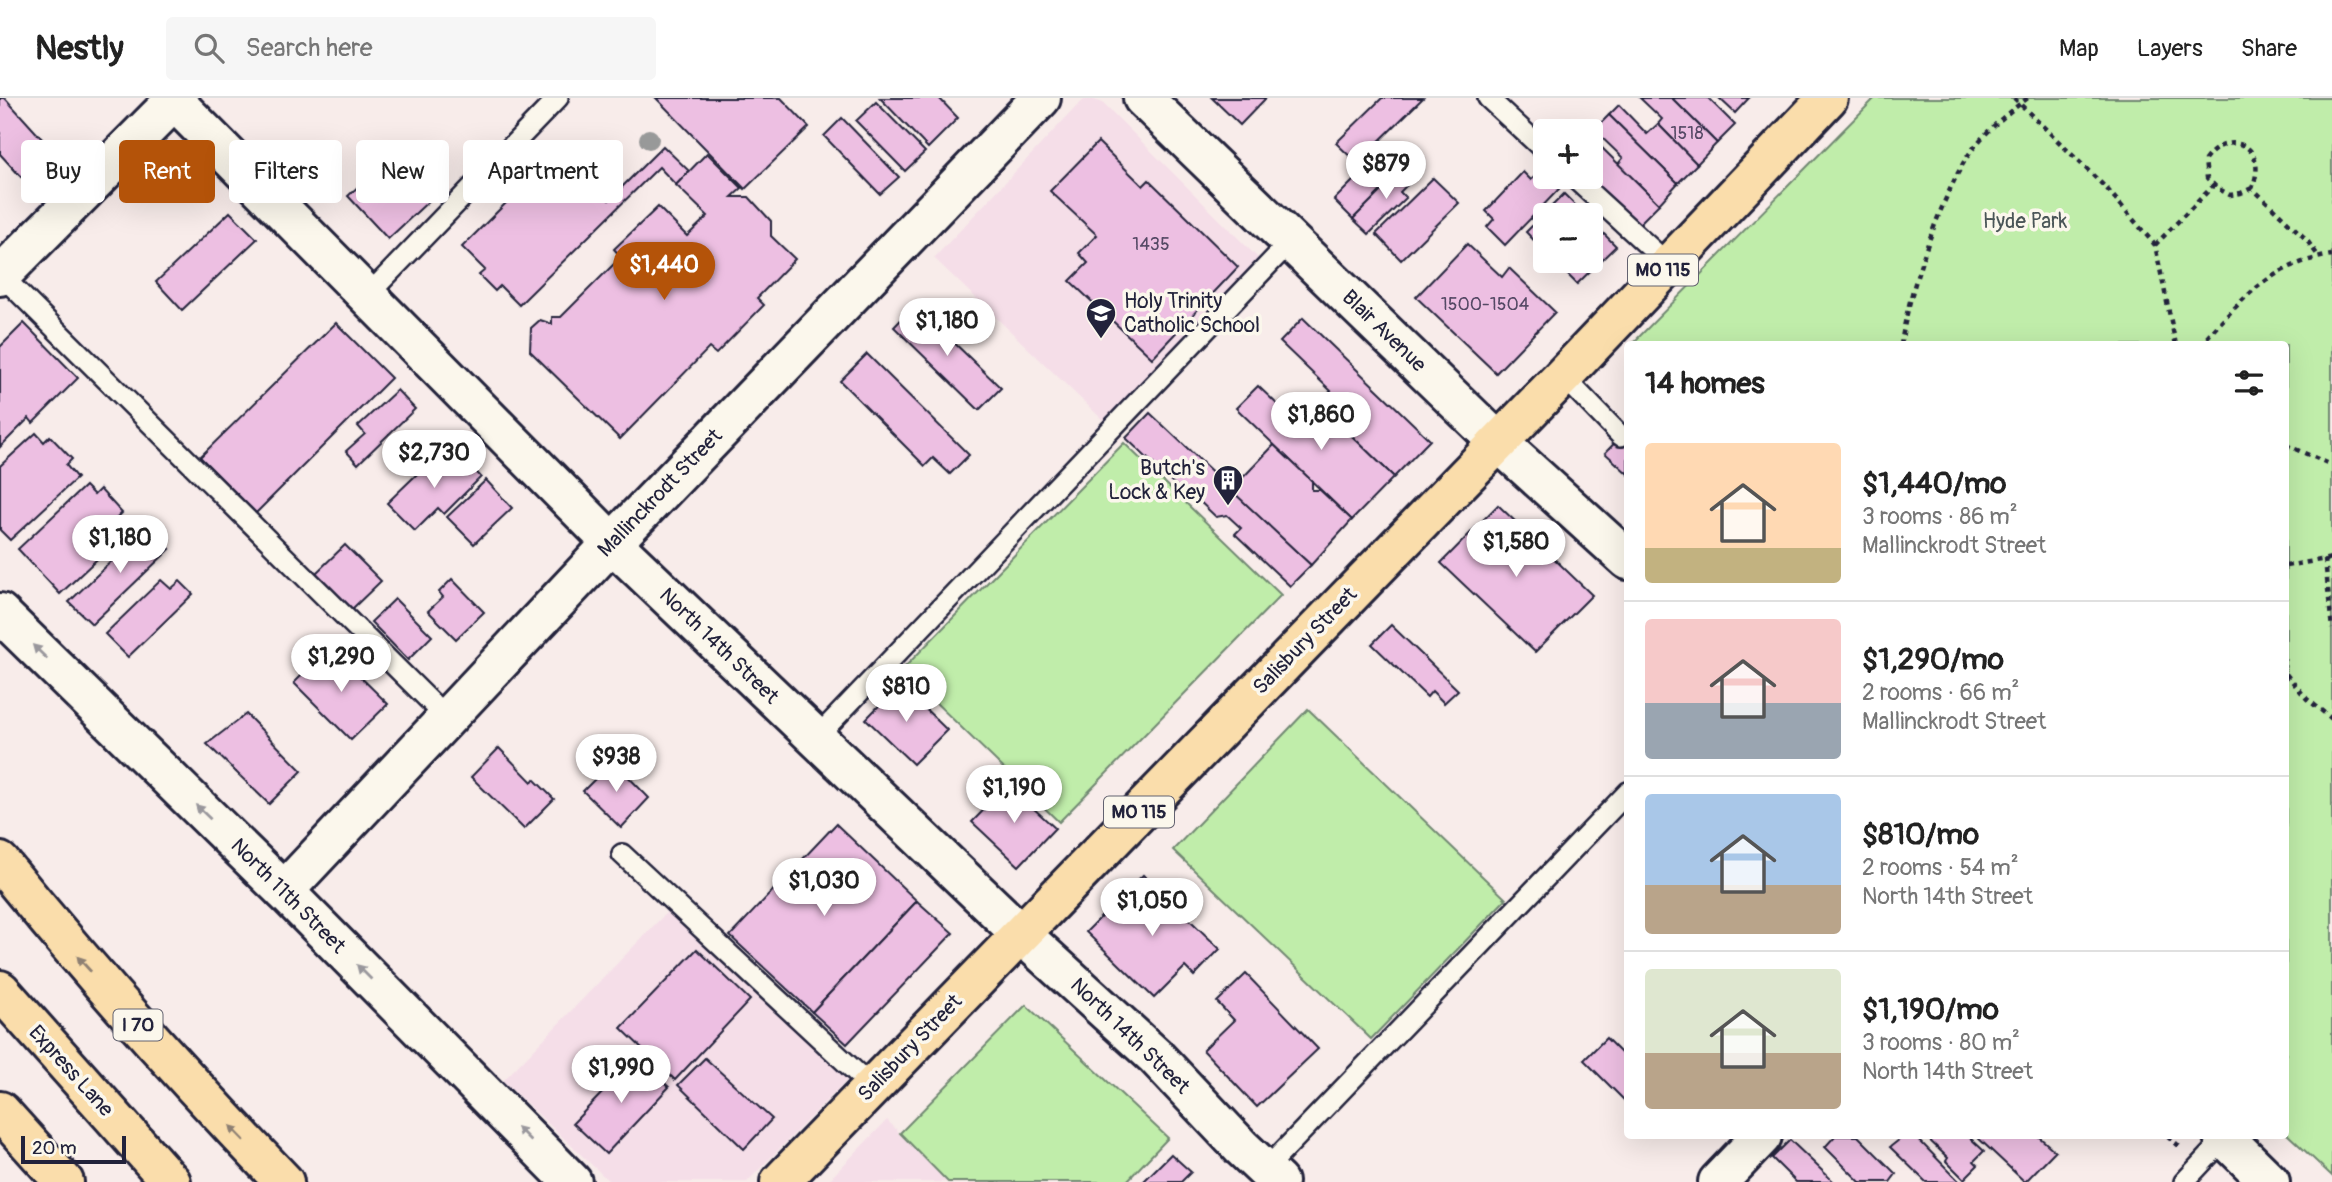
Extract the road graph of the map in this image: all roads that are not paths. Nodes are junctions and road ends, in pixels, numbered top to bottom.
1 (558, 98) edge
2 (1041, 98) edge
3 (1143, 98) edge
4 (1488, 98) edge
5 (1828, 98) edge
6 (174, 99) edge
7 (1533, 140) edge
8 (1586, 189) edge
9 (1291, 241) junction
10 (1668, 264) junction
11 (0, 275) edge
12 (367, 296) junction
13 (1563, 376) junction
14 (1621, 436) dead end
15 (1498, 442) junction
16 (612, 543) junction
17 (1624, 556) edge
18 (0, 613) edge
19 (446, 717) junction
20 (815, 739) junction
21 (1624, 796) edge
22 (622, 854) dead end
23 (0, 862) edge
24 (284, 891) junction
25 (1021, 934) junction
26 (0, 990) edge
27 (872, 1087) junction
28 (0, 1111) edge
29 (1759, 1139) edge
30 (2222, 1139) edge
31 (2226, 1139) edge
32 (1271, 1176) edge
33 (64, 1182) edge
34 (171, 1182) edge
35 (284, 1182) edge
36 (572, 1182) edge
37 (780, 1182) edge
38 (1718, 1182) edge
39 (2184, 1182) edge
40 (2270, 1182) edge

1 - 12 lane
2 - 16 street, Mallinckrodt Street
3 - 9 street, Blair Avenue
4 - 7 lane
5 - 10 main road, Salisbury Street / MO 115
6 - 11 street
6 - 12 street, North 14th Street
8 - 10 lane
9 - 15 street, Blair Avenue
9 - 20 lane
10 - 13 main road, Salisbury Street / MO 115
11 - 19 lane
12 - 16 street, North 14th Street
13 - 14 lane
13 - 15 main road, Salisbury Street / MO 115
15 - 17 street, Blair Avenue
15 - 25 main road, Salisbury Street / MO 115
16 - 19 street, Mallinckrodt Street
16 - 20 street, North 14th Street
24 -> 18 street, North 11th Street
19 - 24 street, Mallinckrodt Street
20 - 25 street, North 14th Street
21 - 32 lane
22 - 27 lane
35 -> 23 main road, I 70
36 -> 24 street, North 11th Street
25 - 27 main road, Salisbury Street / MO 115
25 - 32 street, North 14th Street
26 - 34 main road, Express Lane
27 - 37 main road, Salisbury Street / MO 115
28 - 33 main road
29 - 38 street
30 - 39 lane
31 - 40 street

